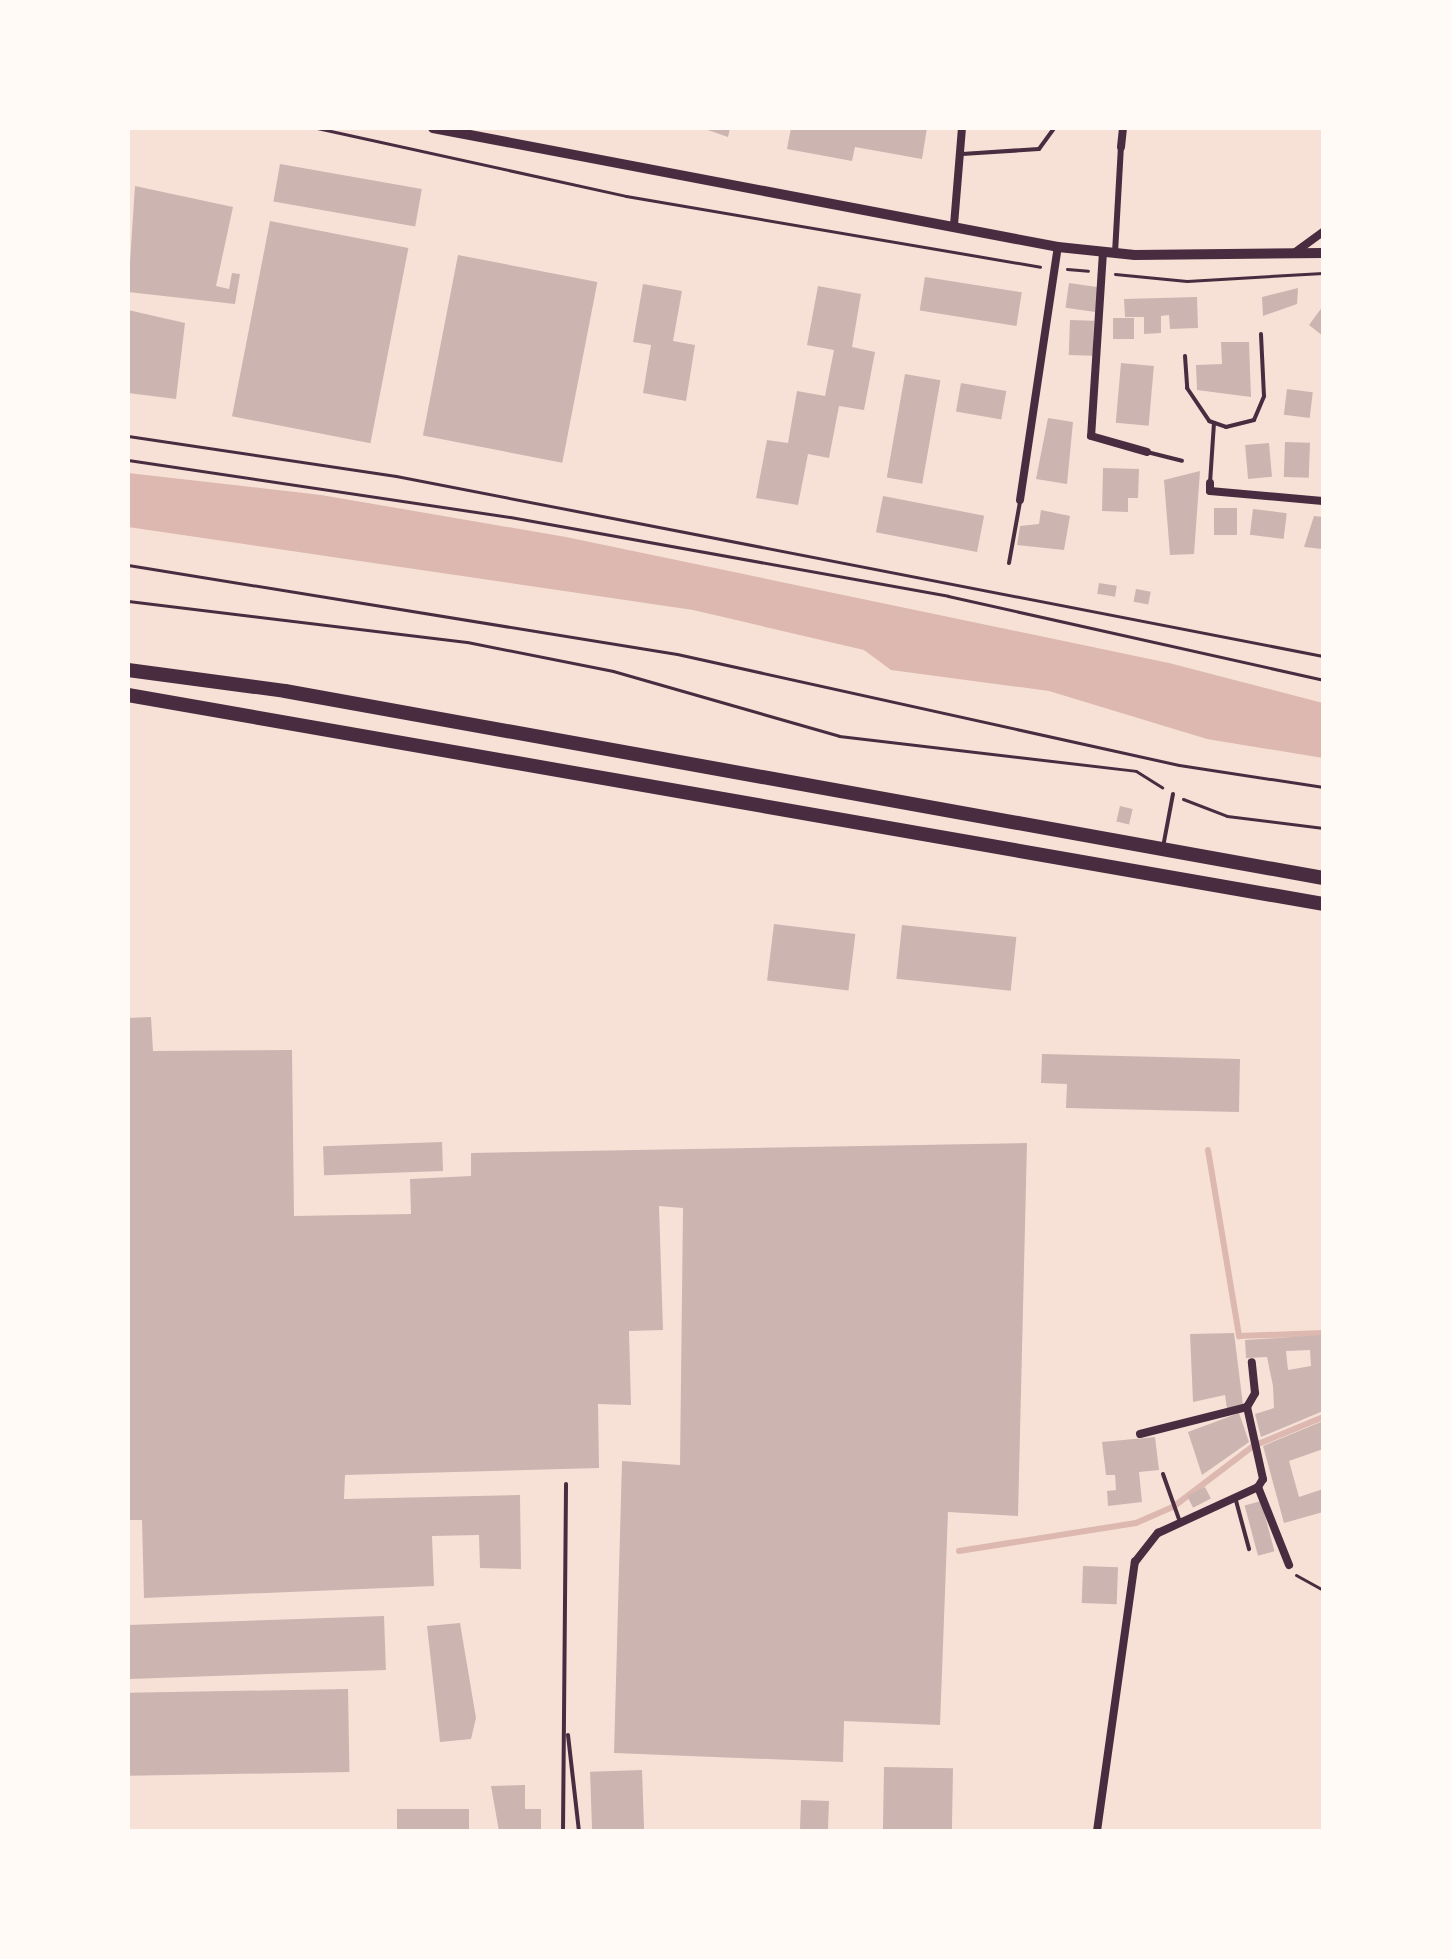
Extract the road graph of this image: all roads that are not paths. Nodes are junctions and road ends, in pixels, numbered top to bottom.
1 (433, 128) edge
2 (962, 128) edge
3 (1054, 128) edge
4 (1123, 128) edge
5 (1121, 147) joint
6 (962, 154) junction
7 (954, 225) junction
8 (1323, 232) edge
9 (1058, 247) junction
10 (1103, 252) junction
11 (1115, 253) junction
12 (1294, 253) junction
13 (1323, 253) edge
14 (1261, 334) dead end
15 (1185, 356) dead end
16 (1214, 423) junction
17 (1147, 452) joint
18 (1182, 461) dead end
19 (1210, 483) joint
20 (1020, 500) joint
21 (1323, 501) edge
22 (1009, 563) dead end
23 (128, 670) edge
24 (128, 695) edge
25 (1173, 794) road end
26 (1162, 850) junction
27 (1323, 878) edge
28 (1323, 904) edge
29 (1252, 1362) dead end
30 (1247, 1407) junction
31 (1140, 1434) dead end
32 (1163, 1474) dead end
33 (566, 1484) dead end
34 (1258, 1487) junction
35 (1235, 1495) junction
36 (1180, 1522) junction
37 (1249, 1549) dead end
38 (1289, 1565) road end
39 (565, 1716) junction
40 (563, 1831) edge
41 (579, 1831) edge
42 (1097, 1831) edge

1 - 7 street
2 - 6 street
3 - 6 lane
4 - 5 street
5 - 11 street
6 - 7 street
7 - 9 street
8 - 12 street
9 - 10 street
9 - 20 street
10 - 11 street
10 - 17 street
11 - 12 street
12 - 13 street
14 - 16 lane
15 - 16 lane
16 - 19 lane
17 - 18 lane
19 - 21 street
20 - 22 lane
23 - 26 highway
24 - 28 highway
25 - 26 lane
26 - 27 highway
29 - 30 street
30 - 31 street
30 - 34 street
32 - 36 lane
33 - 39 lane
34 - 35 street
34 - 38 street
35 - 36 street
35 - 37 lane
36 - 42 street
39 - 40 lane
39 - 41 lane

